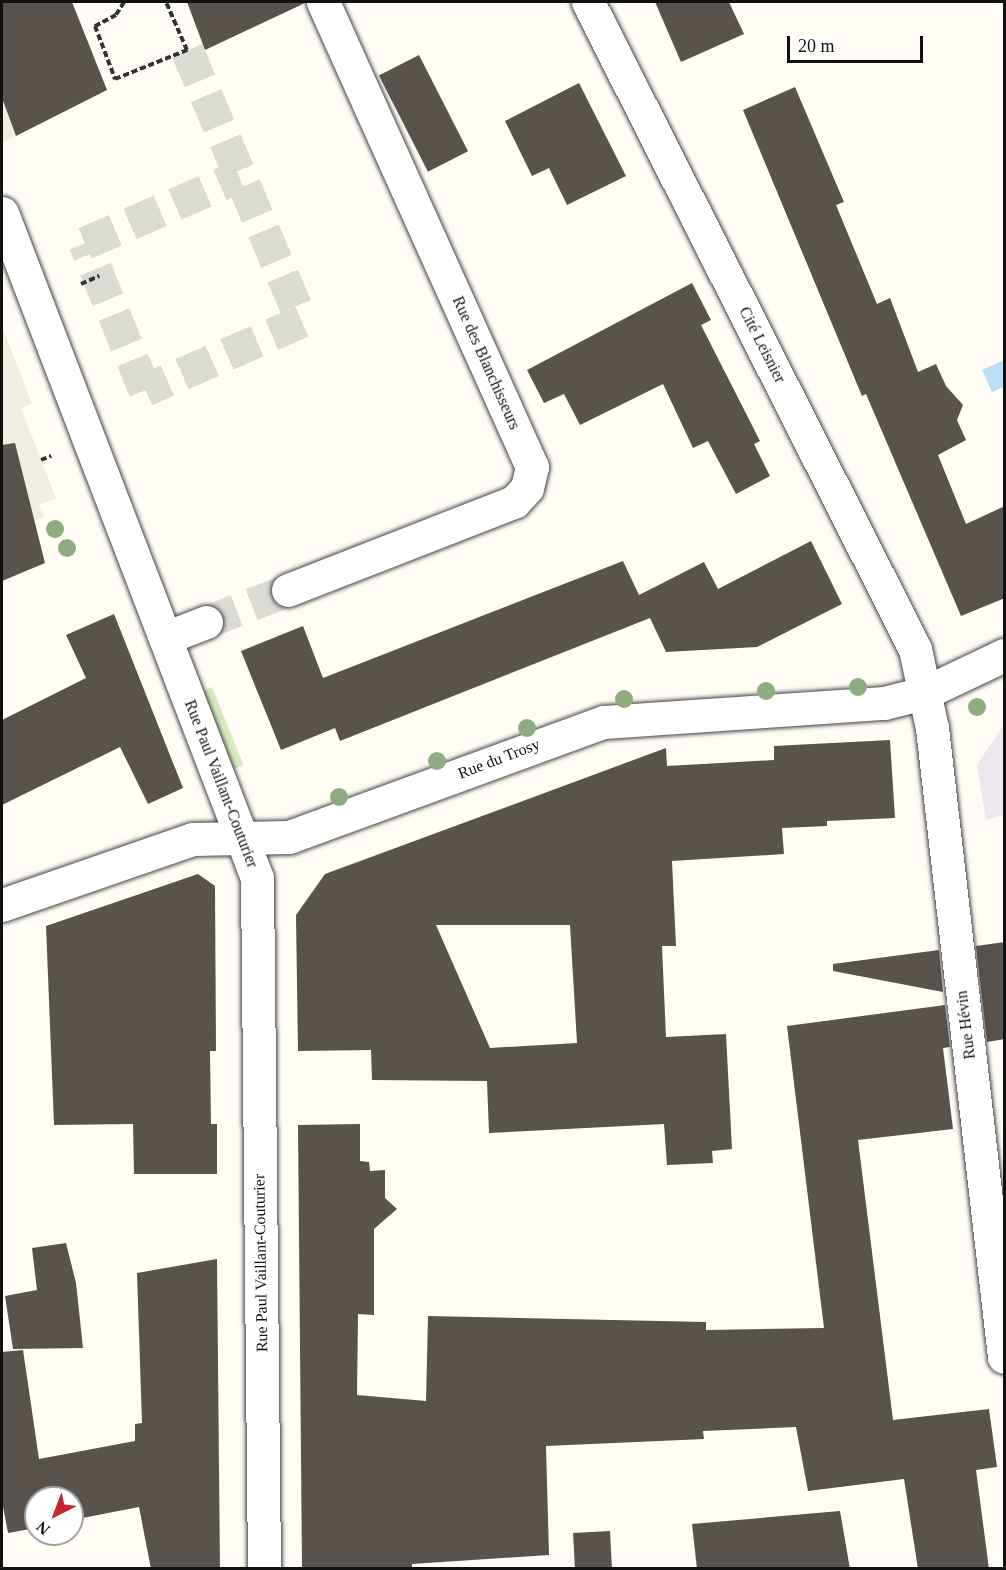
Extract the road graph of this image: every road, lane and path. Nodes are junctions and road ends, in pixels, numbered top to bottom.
1 (124, 2) edge
2 (166, 2) edge
3 (323, 2) edge
4 (588, 2) edge
5 (2, 213) edge
6 (99, 276) dead end
7 (81, 284) dead end
8 (288, 590) tunnel mouth
9 (206, 621) tunnel mouth
10 (165, 638) junction
11 (1005, 655) edge
12 (924, 693) junction
13 (243, 840) junction
14 (2, 905) edge
15 (1005, 1357) edge
16 (264, 1569) edge

1 - 2 path
3 - 8 street, Rue des Blanchisseurs
4 - 12 street, Cité Leisnier
5 - 10 street, Rue Paul Vaillant-Couturier
6 - 7 path
9 - 10 street
10 - 13 street, Rue Paul Vaillant-Couturier
11 - 12 street, Rue du Trosy
12 - 13 street, Rue du Trosy
12 - 15 street, Rue Hévin
13 - 14 street, Rue du Trosy
13 - 16 street, Rue Paul Vaillant-Couturier

